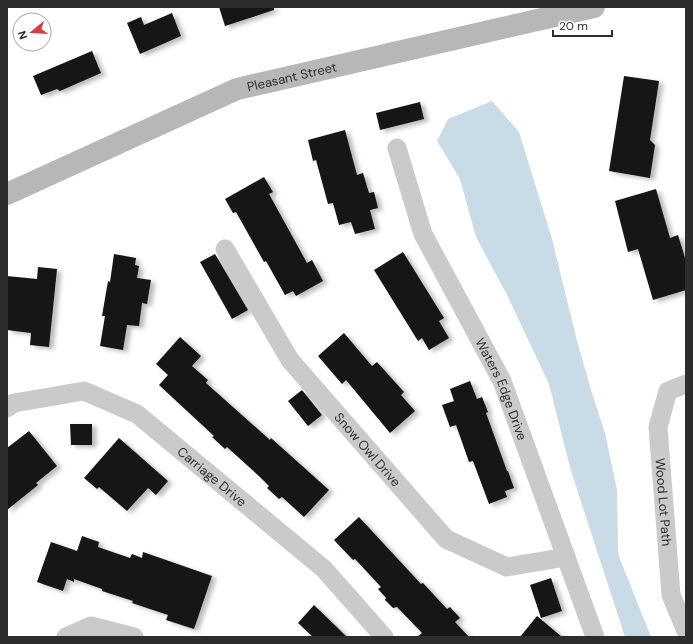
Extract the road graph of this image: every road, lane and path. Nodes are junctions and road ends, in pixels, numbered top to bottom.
1 (594, 7) edge
2 (397, 148) dead end
3 (7, 194) edge
4 (224, 249) dead end
5 (686, 384) edge
6 (7, 408) edge
7 (566, 557) junction
8 (686, 631) edge
9 (66, 637) edge
10 (134, 637) edge
11 (384, 637) edge
12 (595, 637) edge

1 - 3 street, Pleasant Street
2 - 7 street, Waters Edge Drive
4 - 7 street, Snow Owl Drive
5 - 8 street, Wood Lot Path
6 - 11 street, Carriage Drive
7 - 12 street, Waters Edge Drive
9 - 10 street

